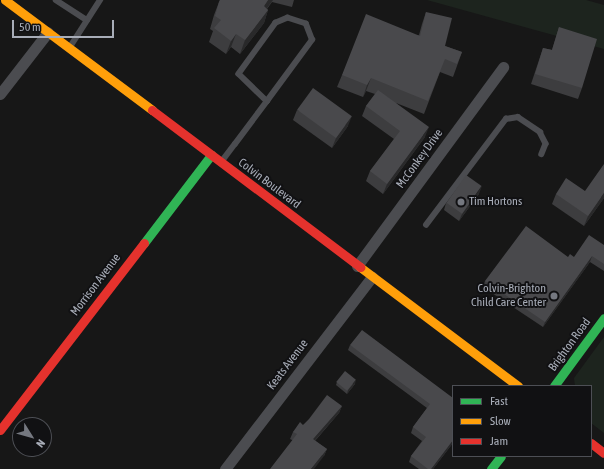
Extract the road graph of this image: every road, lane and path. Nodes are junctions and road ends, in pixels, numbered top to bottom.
1 (5, 0) edge
2 (56, 0) edge
3 (100, 0) edge
4 (87, 20) junction
5 (48, 32) junction
6 (69, 48) junction
7 (503, 67) dead end
8 (0, 94) edge
9 (266, 101) junction
10 (542, 154) dead end
11 (211, 155) junction
12 (221, 163) junction
13 (426, 225) dead end
14 (358, 266) junction
15 (372, 277) junction
16 (604, 318) edge
17 (517, 385) edge
18 (555, 385) edge
19 (0, 430) edge
20 (592, 443) edge
21 (604, 453) edge
22 (500, 457) edge
23 (225, 469) edge
24 (491, 469) edge

1 - 5 street, Colvin Boulevard
2 - 4 lane
3 - 4 lane
4 - 6 lane
5 - 6 street, Colvin Boulevard
5 - 8 street
6 - 11 street, Colvin Boulevard
7 - 14 street, McConkey Drive
9 - 9 lane
9 - 12 lane
10 - 13 lane
11 - 12 street, Colvin Boulevard
11 - 19 street, Morrison Avenue
12 - 14 street, Colvin Boulevard
14 - 15 street, Colvin Boulevard
15 - 17 street, Colvin Boulevard
15 - 23 street, Keats Avenue
16 - 18 street, Brighton Road
20 - 21 street
22 - 24 street

